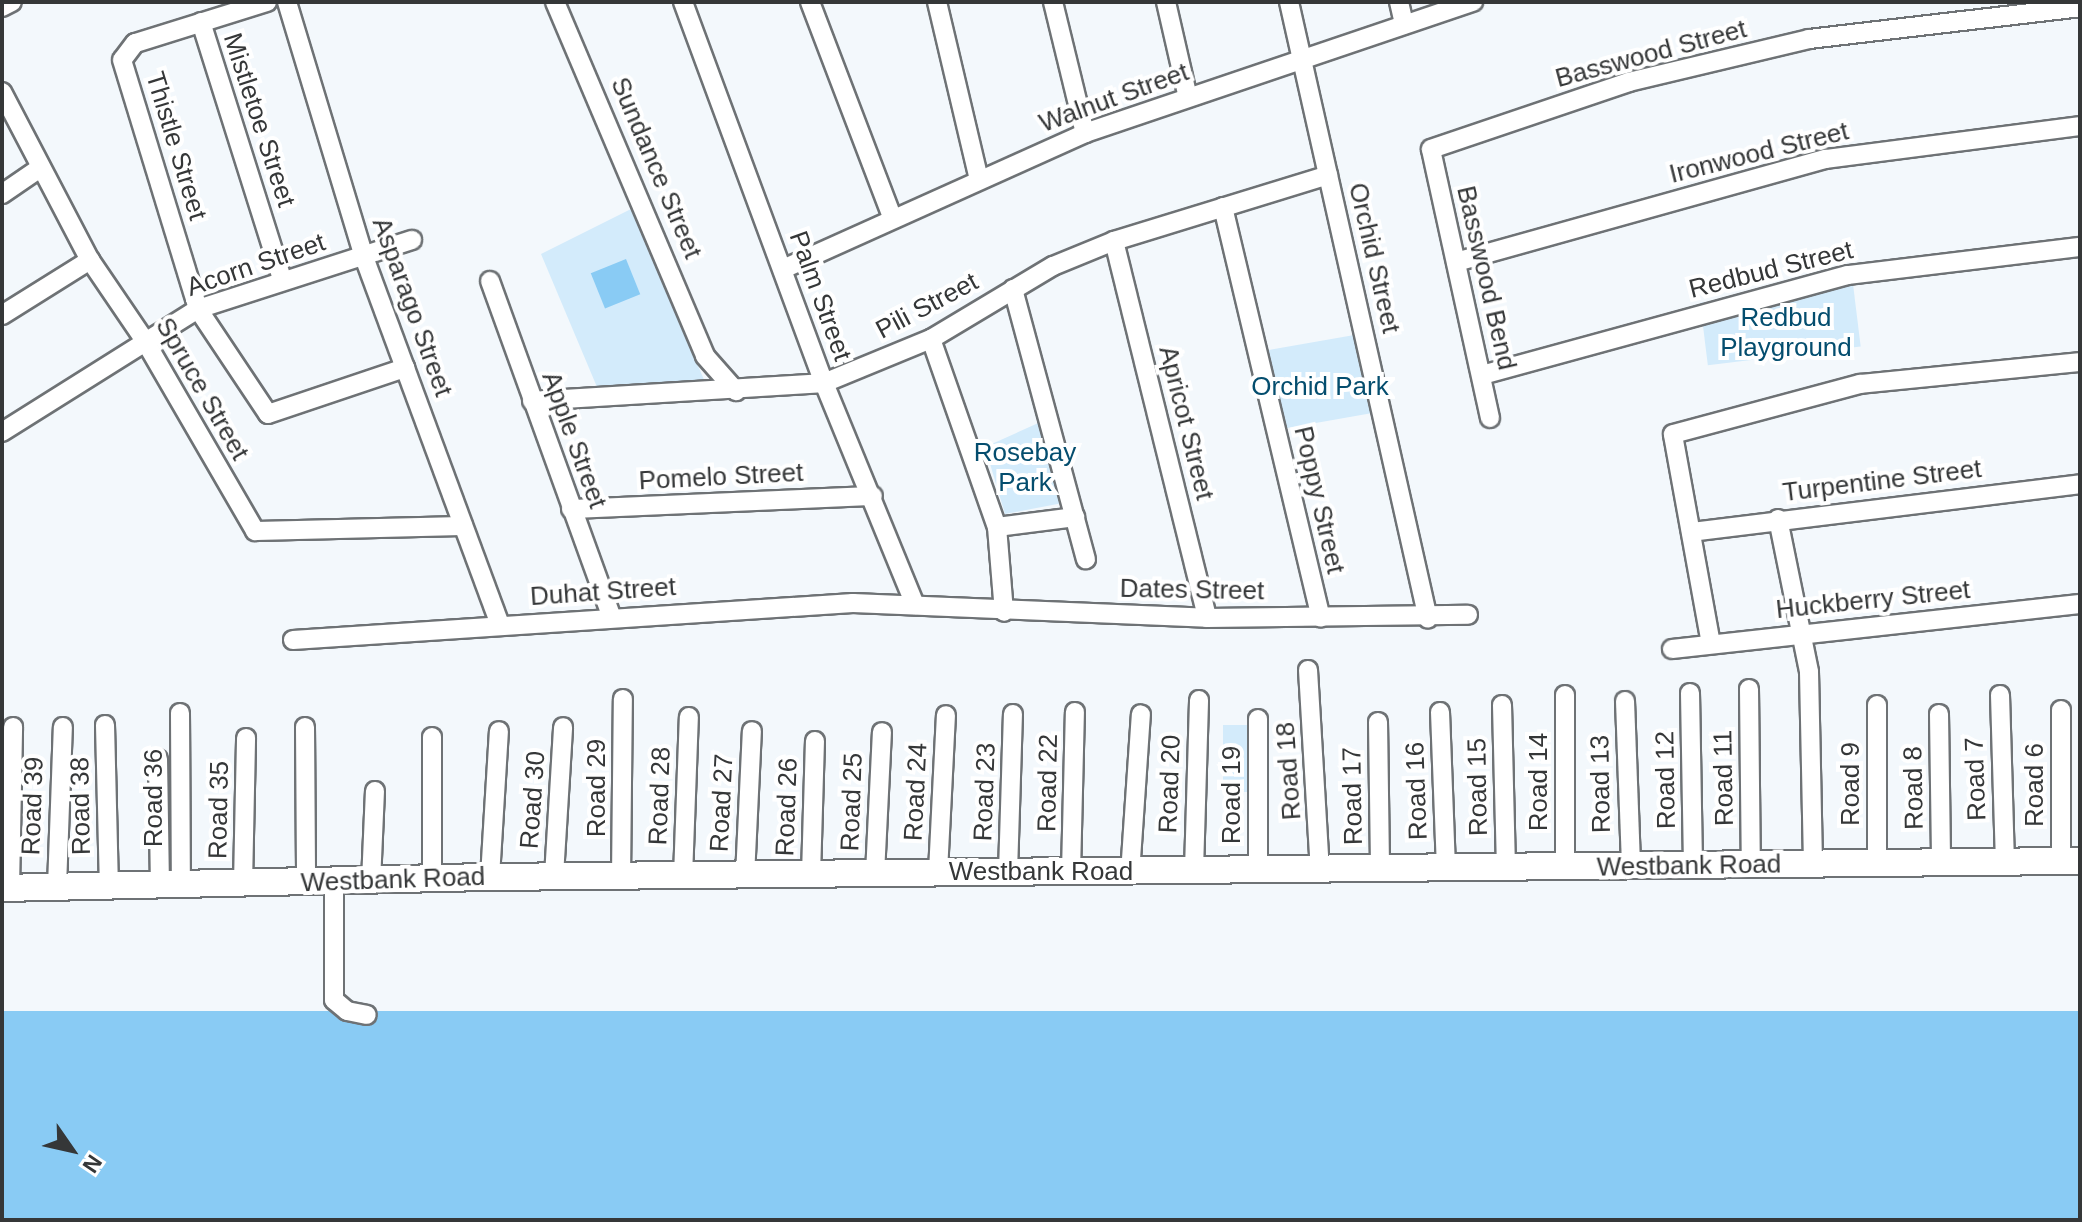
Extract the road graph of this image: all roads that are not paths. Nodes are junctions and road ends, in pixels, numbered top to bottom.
1 (12, 2) edge
2 (267, 2) edge
3 (287, 2) edge
4 (683, 2) edge
5 (810, 2) edge
6 (937, 2) edge
7 (1053, 2) edge
8 (1166, 2) edge
9 (1289, 2) edge
10 (1399, 2) edge
11 (1473, 2) edge
12 (560, 3) edge
13 (2, 7) edge
14 (2080, 7) edge
15 (201, 22) junction
16 (1404, 24) junction
17 (1303, 59) junction
18 (2, 92) edge
19 (1188, 98) junction
20 (2080, 126) edge
21 (1085, 133) junction
22 (1431, 149) joint
23 (40, 168) junction
24 (1328, 175) junction
25 (979, 179) junction
26 (2, 194) edge
27 (1223, 207) junction
28 (893, 219) junction
29 (412, 240) dead end
30 (1114, 241) junction
31 (2080, 247) edge
32 (364, 257) junction
33 (90, 260) junction
34 (1456, 262) junction
35 (783, 269) junction
36 (282, 279) junction
37 (490, 281) dead end
38 (1013, 289) junction
39 (198, 309) junction
40 (2, 315) edge
41 (931, 339) junction
42 (145, 341) junction
43 (705, 356) junction
44 (2080, 362) edge
45 (405, 368) junction
46 (1482, 375) junction
47 (824, 383) junction
48 (736, 391) junction
49 (703, 393) junction
50 (532, 401) junction
51 (1490, 418) dead end
52 (2, 432) edge
53 (2080, 484) edge
54 (873, 496) junction
55 (571, 509) junction
56 (1075, 517) junction
57 (1778, 519) junction
58 (463, 526) junction
59 (997, 527) junction
60 (1691, 532) junction
61 (1086, 559) dead end
62 (2080, 604) edge
63 (915, 605) junction
64 (1004, 612) junction
65 (1468, 615) dead end
66 (611, 616) junction
67 (1321, 617) junction
68 (1207, 618) junction
69 (1428, 619) junction
70 (500, 625) junction
71 (1801, 633) junction
72 (293, 640) dead end
73 (1711, 644) junction
74 (1672, 649) dead end
75 (1308, 670) dead end
76 (1749, 689) dead end
77 (1690, 693) dead end
78 (1565, 695) dead end
79 (2000, 695) dead end
80 (623, 699) dead end
81 (1199, 700) dead end
82 (1625, 701) dead end
83 (1502, 705) dead end
84 (1877, 705) dead end
85 (2061, 710) dead end
86 (1075, 712) dead end
87 (1440, 712) dead end
88 (180, 713) dead end
89 (1013, 714) dead end
90 (1141, 714) dead end
91 (1939, 714) dead end
92 (946, 715) dead end
93 (689, 717) dead end
94 (1258, 719) dead end
95 (1378, 722) dead end
96 (105, 725) dead end
97 (13, 727) dead end
98 (63, 727) dead end
99 (305, 727) dead end
100 (563, 727) dead end
101 (499, 731) dead end
102 (752, 731) dead end
103 (882, 732) dead end
104 (432, 737) dead end
105 (246, 738) dead end
106 (815, 741) dead end
107 (158, 759) dead end
108 (375, 791) dead end
109 (1813, 854) junction
110 (1941, 861) junction
111 (2070, 861) edge
112 (1877, 862) junction
113 (2005, 862) junction
114 (1072, 863) junction
115 (1631, 866) junction
116 (1751, 866) junction
117 (1693, 867) junction
118 (1565, 868) junction
119 (1380, 869) junction
120 (1446, 869) junction
121 (1506, 869) junction
122 (1194, 870) junction
123 (1320, 870) junction
124 (1258, 871) junction
125 (938, 872) junction
126 (1008, 872) junction
127 (875, 874) junction
128 (1130, 874) junction
129 (811, 875) junction
130 (554, 876) junction
131 (490, 877) junction
132 (683, 877) junction
133 (745, 877) junction
134 (621, 878) junction
135 (432, 880) junction
136 (371, 882) junction
137 (334, 883) junction
138 (170, 884) junction
139 (243, 884) junction
140 (306, 884) junction
141 (109, 886) junction
142 (57, 887) junction
143 (6, 888) edge
144 (367, 1015) dead end

1 - 13 street
2 - 15 street, Thistle Street
3 - 32 street, Asparago Street
4 - 35 street, Palm Street
5 - 28 street
6 - 25 street
7 - 21 street
8 - 19 street
9 - 17 street, Orchid Street
10 - 16 street
11 - 16 street, Walnut Street
12 - 43 street, Sundance Street
14 - 22 street, Basswood Street
15 - 36 street, Mistletoe Street
15 - 39 street, Thistle Street
16 - 17 street, Walnut Street
17 - 19 street, Walnut Street
17 - 24 street, Orchid Street
18 - 23 street, Spruce Street
19 - 21 street, Walnut Street
20 - 34 street, Ironwood Street
21 - 25 street, Walnut Street
22 - 34 street, Basswood Bend
23 - 26 street
23 - 33 street, Spruce Street
24 - 27 street, Pili Street
24 - 69 street, Orchid Street
25 - 28 street, Walnut Street
27 - 30 street, Pili Street
27 - 67 street, Poppy Street
28 - 35 street, Walnut Street
29 - 32 street, Acorn Street
30 - 38 street, Pili Street
30 - 68 street, Apricot Street
31 - 46 street, Redbud Street
32 - 36 street, Acorn Street
32 - 45 street, Asparago Street
33 - 40 street
33 - 42 street, Spruce Street
34 - 46 street, Basswood Bend
35 - 47 street, Palm Street
36 - 39 street, Acorn Street
37 - 50 street, Apple Street
38 - 41 street, Pili Street
38 - 56 street
39 - 42 street, Acorn Street
39 - 45 street
41 - 47 street, Pili Street
41 - 59 street
42 - 52 street, Acorn Street
42 - 58 street, Spruce Street
43 - 48 street
43 - 49 street
44 - 60 street
45 - 58 street, Asparago Street
46 - 51 street, Basswood Bend
47 - 48 street, Pili Street
47 - 54 street, Palm Street
48 - 49 street, Pili Street
49 - 50 street, Pili Street
50 - 55 street, Apple Street
53 - 57 street, Turpentine Street
54 - 55 street, Pomelo Street
54 - 63 street, Palm Street
55 - 66 street, Apple Street
56 - 59 street
56 - 61 street
57 - 60 street, Turpentine Street
57 - 71 street
58 - 70 street, Asparago Street
59 - 64 street
60 - 73 street
62 - 71 street, Huckberry Street
63 - 64 street, Dates Street
63 - 66 street, Duhat Street
64 - 68 street, Dates Street
65 - 69 street, Dates Street
66 - 70 street, Duhat Street
67 - 68 street, Dates Street
67 - 69 street, Dates Street
70 - 72 street, Duhat Street
71 - 73 street, Huckberry Street
71 - 109 street
73 - 74 street, Huckberry Street
75 - 123 street, Road 18
76 - 116 street, Road 11
77 - 117 street, Road 12
78 - 118 street, Road 14
79 - 113 street, Road 7
80 - 134 street, Road 29
81 - 122 street, Road 20
82 - 115 street, Road 13
83 - 121 street, Road 15
84 - 112 street, Road 9
85 - 111 street, Road 6
86 - 114 street, Road 22
87 - 120 street, Road 16
88 - 138 street, Road 36
89 - 126 street, Road 23
90 - 128 street
91 - 110 street, Road 8
92 - 125 street, Road 24
93 - 132 street, Road 28
94 - 124 street, Road 19
95 - 119 street, Road 17
96 - 141 street, Road 38
97 - 143 street
98 - 142 street, Road 39
99 - 140 street
100 - 130 street, Road 30
101 - 131 street
102 - 133 street, Road 27
103 - 127 street, Road 25
104 - 135 street
105 - 139 street, Road 35
106 - 129 street, Road 26
107 - 138 street
108 - 136 street
109 - 112 street, Westbank Road
109 - 116 street, Westbank Road
110 - 112 street, Westbank Road
110 - 113 street, Westbank Road
111 - 113 street, Westbank Road
114 - 126 street, Westbank Road
114 - 128 street, Westbank Road
115 - 117 street, Westbank Road
115 - 118 street, Westbank Road
116 - 117 street, Westbank Road
118 - 121 street, Westbank Road
119 - 120 street, Westbank Road
119 - 123 street, Westbank Road
120 - 121 street, Westbank Road
122 - 124 street, Westbank Road
122 - 128 street, Westbank Road
123 - 124 street, Westbank Road
125 - 126 street, Westbank Road
125 - 127 street, Westbank Road
127 - 129 street, Westbank Road
129 - 133 street, Westbank Road
130 - 131 street, Westbank Road
130 - 134 street, Westbank Road
131 - 135 street, Westbank Road
132 - 133 street, Westbank Road
132 - 134 street, Westbank Road
135 - 136 street, Westbank Road
136 - 137 street, Westbank Road
137 - 140 street, Westbank Road
137 - 144 street
138 - 139 street, Westbank Road
138 - 141 street, Westbank Road
139 - 140 street, Westbank Road
141 - 142 street, Westbank Road
142 - 143 street, Westbank Road

